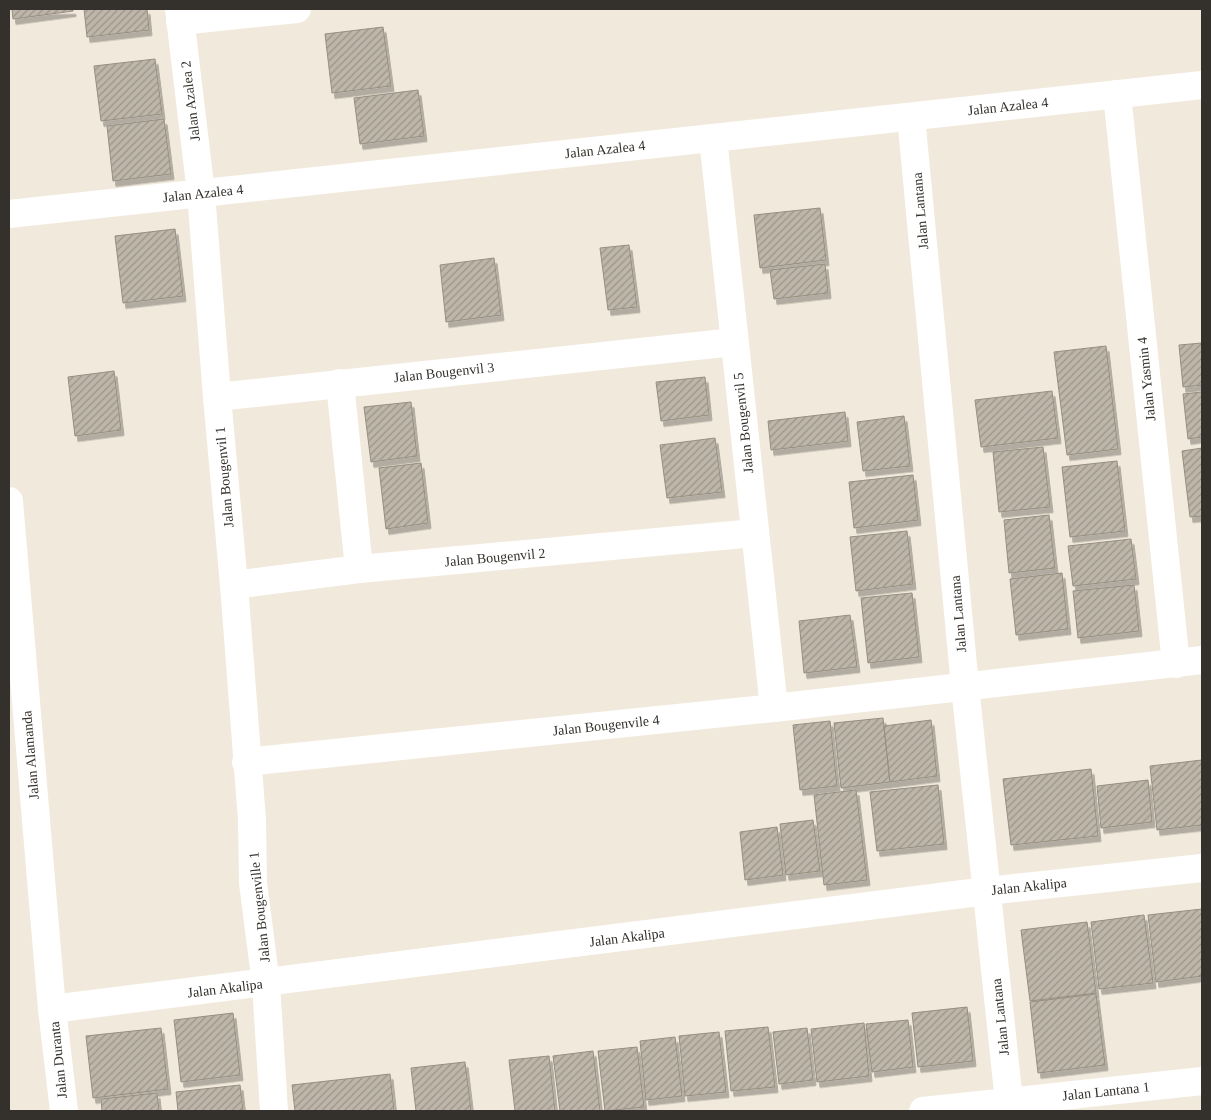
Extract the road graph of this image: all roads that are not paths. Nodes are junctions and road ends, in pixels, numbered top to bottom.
1 (297, 9) edge
2 (179, 15) edge
3 (1202, 85) edge
4 (1117, 94) junction
5 (911, 117) junction
6 (712, 138) junction
7 (201, 193) junction
8 (9, 214) edge
9 (734, 342) junction
10 (340, 383) junction
11 (217, 397) junction
12 (9, 501) edge
13 (755, 533) junction
14 (359, 569) junction
15 (234, 584) junction
16 (1189, 662) edge
17 (965, 686) junction
18 (774, 708) junction
19 (18, 715) edge
20 (246, 762) junction
21 (1202, 868) edge
22 (987, 891) junction
23 (266, 984) junction
24 (52, 1009) junction
25 (1202, 1081) edge
26 (1010, 1106) edge
27 (64, 1111) edge
28 (274, 1111) edge
29 (923, 1111) edge

1 - 2 street
2 - 7 street, Jalan Azalea 2
3 - 4 street, Jalan Azalea 4
4 - 5 street, Jalan Azalea 4
4 - 16 street, Jalan Yasmin 4
5 - 6 street, Jalan Azalea 4
5 - 17 street, Jalan Lantana
6 - 7 street, Jalan Azalea 4
6 - 9 street, Jalan Bougenvil 5
7 - 8 street, Jalan Azalea 4
7 - 11 street, Jalan Bougenvil 1
9 - 10 street, Jalan Bougenvil 3
9 - 13 street, Jalan Bougenvil 5
10 - 11 street, Jalan Bougenvil 3
10 - 14 street
11 - 15 street, Jalan Bougenvil 1
12 - 19 street, Jalan Alamanda
13 - 14 street, Jalan Bougenvil 2
13 - 18 street, Jalan Bougenvil 5
14 - 15 street, Jalan Bougenvil 2
15 - 20 street, Jalan Bougenvil 1
16 - 17 street, Jalan Bougenvile 4
17 - 18 street, Jalan Bougenvile 4
17 - 22 street, Jalan Lantana
18 - 20 street, Jalan Bougenvile 4
19 - 24 street, Jalan Alamanda
20 - 23 street, Jalan Bougenville 1
21 - 22 street, Jalan Akalipa
22 - 23 street, Jalan Akalipa
22 - 26 street, Jalan Lantana
23 - 24 street, Jalan Akalipa
23 - 28 street, Jalan Bougenville 1
24 - 27 street, Jalan Duranta
25 - 26 street, Jalan Lantana 1
26 - 29 street, Jalan Lantana 1

